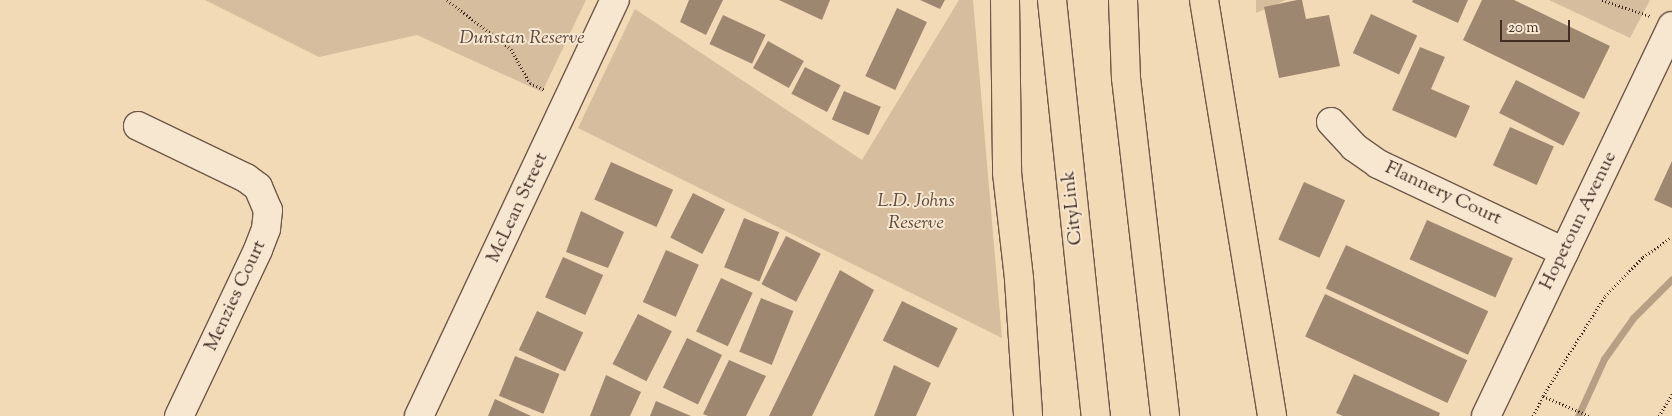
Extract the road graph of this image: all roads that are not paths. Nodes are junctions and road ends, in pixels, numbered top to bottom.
1 (615, 0) edge
2 (1006, 0) edge
3 (1052, 0) edge
4 (1123, 0) edge
5 (1204, 0) edge
6 (1665, 22) edge
7 (1331, 122) dead end
8 (138, 126) dead end
9 (1564, 252) junction
10 (179, 416) edge
11 (419, 416) edge
12 (1028, 416) edge
13 (1096, 416) edge
14 (1165, 416) edge
15 (1272, 416) edge
16 (1486, 416) edge

1 - 11 street, McLean Street
2 - 12 highway
3 - 13 highway, CityLink
4 - 14 highway
5 - 15 highway
6 - 9 street, Hopetoun Avenue
7 - 9 street, Flannery Court
8 - 10 street, Menzies Court
9 - 16 street, Hopetoun Avenue

